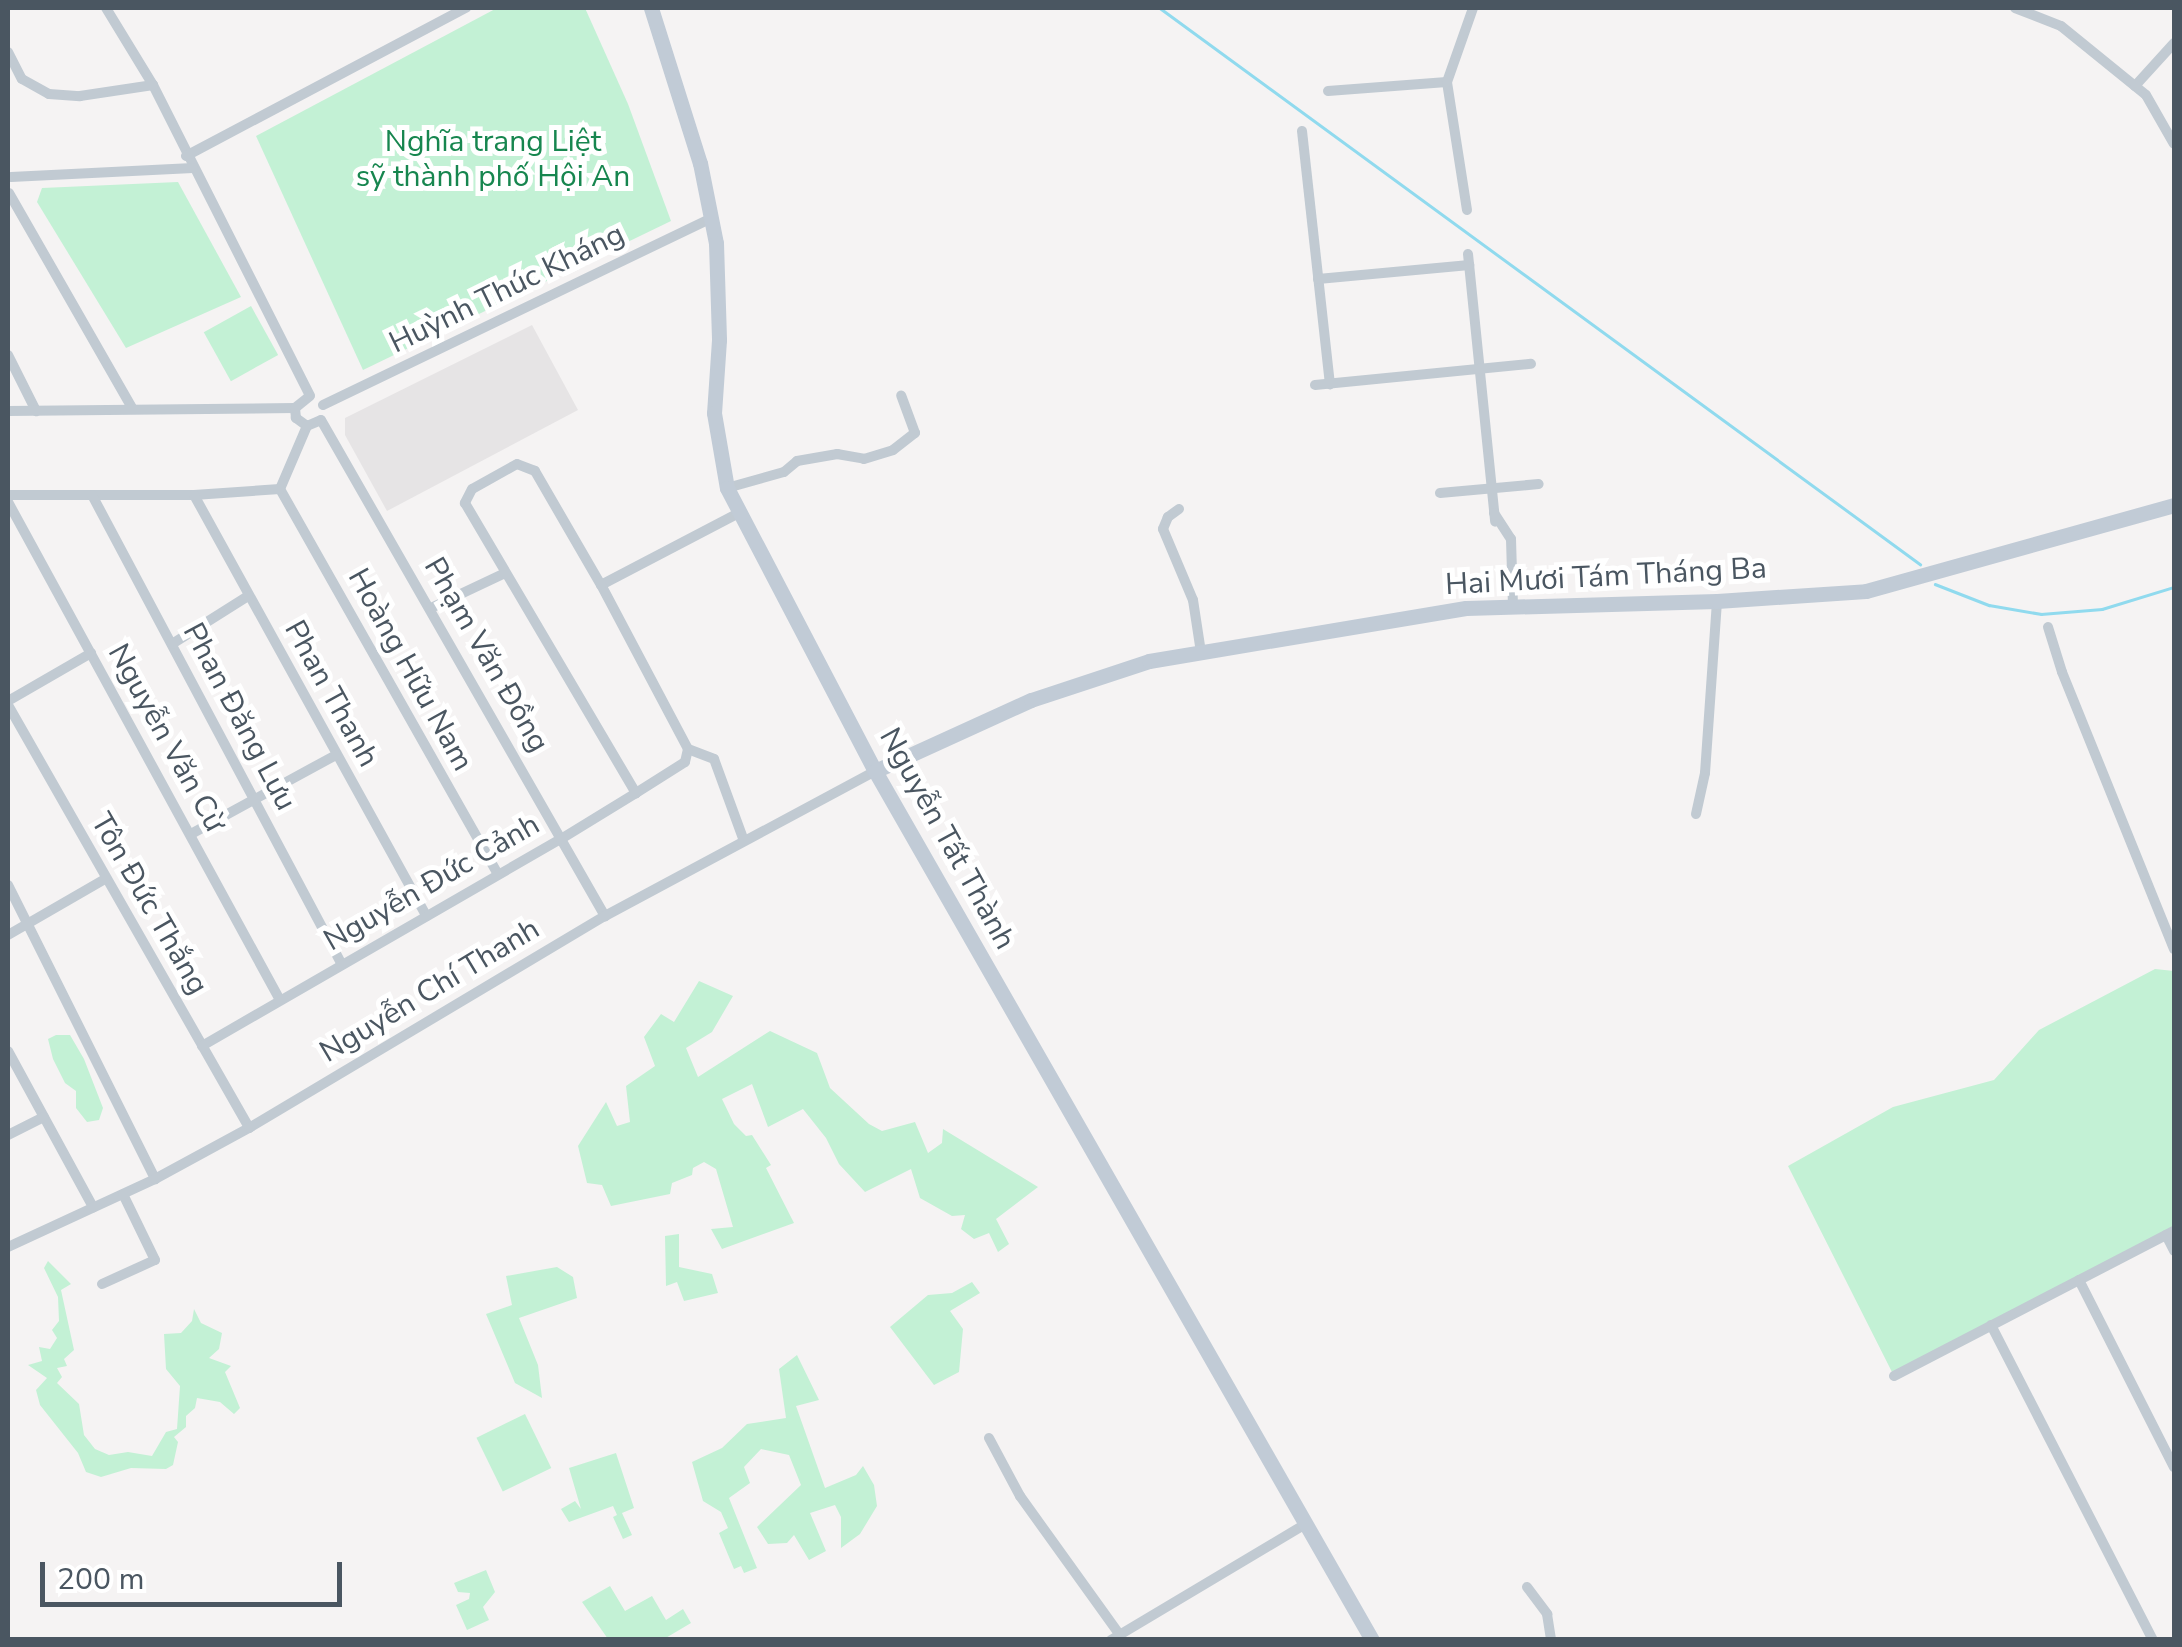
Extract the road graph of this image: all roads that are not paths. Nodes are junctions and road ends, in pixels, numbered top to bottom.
1 (106, 8) edge
2 (466, 8) edge
3 (651, 8) edge
4 (1473, 8) edge
5 (2015, 8) edge
6 (2174, 43) edge
7 (8, 52) edge
8 (1446, 82) junction
9 (153, 85) junction
10 (2135, 86) junction
11 (1328, 91) dead end
12 (1302, 131) dead end
13 (2174, 144) edge
14 (186, 156) junction
15 (193, 168) junction
16 (9, 175) edge
17 (8, 193) edge
18 (1466, 210) dead end
19 (712, 218) junction
20 (1318, 279) junction
21 (8, 355) edge
22 (1530, 364) dead end
23 (1480, 369) junction
24 (1330, 384) junction
25 (1315, 385) dead end
26 (902, 395) dead end
27 (310, 396) junction
28 (323, 404) junction
29 (132, 408) junction
30 (295, 408) junction
31 (36, 410) junction
32 (8, 411) edge
33 (322, 420) junction
34 (307, 426) junction
35 (1539, 484) dead end
36 (280, 488) junction
37 (726, 488) junction
38 (1492, 488) junction
39 (1440, 493) dead end
40 (92, 495) junction
41 (194, 495) junction
42 (8, 498) edge
43 (2174, 505) edge
44 (1179, 508) dead end
45 (739, 514) junction
46 (504, 572) junction
47 (601, 585) junction
48 (248, 596) junction
49 (1717, 601) junction
50 (1513, 606) junction
51 (432, 608) junction
52 (2048, 627) dead end
53 (172, 644) junction
54 (1201, 652) junction
55 (91, 654) junction
56 (8, 703) edge
57 (688, 749) junction
58 (336, 755) junction
59 (874, 770) junction
60 (636, 793) junction
61 (255, 800) junction
62 (1696, 814) dead end
63 (191, 834) junction
64 (561, 839) junction
65 (744, 841) junction
66 (498, 874) junction
67 (105, 879) junction
68 (8, 885) edge
69 (426, 916) junction
70 (604, 916) junction
71 (30, 926) junction
72 (8, 936) edge
73 (2174, 950) edge
74 (342, 964) junction
75 (280, 1000) junction
76 (202, 1046) junction
77 (8, 1051) edge
78 (44, 1117) junction
79 (249, 1128) junction
80 (8, 1135) edge
81 (154, 1179) junction
82 (123, 1194) junction
83 (93, 1207) junction
84 (2170, 1233) edge
85 (8, 1247) edge
86 (2174, 1251) edge
87 (2079, 1280) junction
88 (102, 1284) dead end
89 (1991, 1326) junction
90 (1894, 1376) dead end
91 (989, 1438) dead end
92 (2174, 1467) edge
93 (1306, 1523) junction
94 (1527, 1587) dead end
95 (1116, 1637) edge
96 (1372, 1640) edge
97 (1551, 1640) edge
98 (2153, 1640) edge

1 - 9 street
2 - 14 street
3 - 19 main road, Nguyễn Tất Thành
4 - 8 street
5 - 10 street
6 - 10 street
7 - 9 street
8 - 11 street
8 - 18 street
9 - 14 street
10 - 13 street
12 - 20 street
14 - 15 street
15 - 16 street
15 - 27 street
16 - 17 street
17 - 29 street
19 - 28 street, Huỳnh Thúc Kháng
19 - 37 main road, Nguyễn Tất Thành
20 - 23 street
20 - 24 street
21 - 31 street
22 - 23 street
23 - 24 street
23 - 38 street
24 - 25 street
26 - 37 street
27 - 28 street
27 - 30 street
28 - 33 street
29 - 30 street
29 - 31 street
30 - 34 street
31 - 32 street
33 - 34 street
33 - 51 street, Phạm Văn Đồng
34 - 36 street
35 - 38 street
36 - 41 street
36 - 66 street, Hoàng Hữu Nam
37 - 45 main road, Nguyễn Tất Thành
38 - 39 street
38 - 50 street
40 - 41 street
40 - 42 street
40 - 53 street, Phan Đăng Lưu
41 - 48 street, Phan Thanh
42 - 55 street, Nguyễn Văn Cừ
43 - 49 main road, Hai Mươi Tám Tháng Ba
44 - 54 street
45 - 47 street
45 - 59 main road, Nguyễn Tất Thành
46 - 47 street
46 - 51 street
46 - 60 street
47 - 57 street
48 - 53 street
48 - 58 street, Phan Thanh
49 - 50 main road, Hai Mươi Tám Tháng Ba
49 - 62 street
50 - 54 main road, Hai Mươi Tám Tháng Ba
51 - 64 street, Phạm Văn Đồng
52 - 73 street
53 - 61 street, Phan Đăng Lưu
54 - 59 main road, Hai Mươi Tám Tháng Ba
55 - 56 street
55 - 63 street, Nguyễn Văn Cừ
56 - 67 street, Tôn Đức Thắng
57 - 60 street, Nguyễn Đức Cảnh
57 - 65 street
58 - 61 street
58 - 69 street, Phan Thanh
59 - 65 street, Nguyễn Chí Thanh
59 - 93 main road, Nguyễn Tất Thành
60 - 64 street, Nguyễn Đức Cảnh
61 - 63 street
61 - 74 street, Phan Đăng Lưu
63 - 75 street, Nguyễn Văn Cừ
64 - 66 street, Nguyễn Đức Cảnh
64 - 70 street, Phạm Văn Đồng
65 - 70 street, Nguyễn Chí Thanh
66 - 69 street, Nguyễn Đức Cảnh
67 - 71 street
67 - 76 street, Tôn Đức Thắng
68 - 71 street
69 - 74 street, Nguyễn Đức Cảnh
70 - 79 street, Nguyễn Chí Thanh
71 - 72 street
71 - 81 street
74 - 75 street, Nguyễn Đức Cảnh
75 - 76 street, Nguyễn Đức Cảnh
76 - 79 street, Tôn Đức Thắng
77 - 78 street
78 - 80 street
78 - 83 street
79 - 81 street, Nguyễn Chí Thanh
81 - 82 street, Nguyễn Chí Thanh
82 - 83 street, Nguyễn Chí Thanh
82 - 88 street
83 - 85 street, Nguyễn Chí Thanh
84 - 86 street
84 - 87 street
87 - 89 street
87 - 92 street
89 - 90 street
89 - 98 street
91 - 95 street
93 - 95 street
93 - 96 main road, Nguyễn Tất Thành
94 - 97 street

